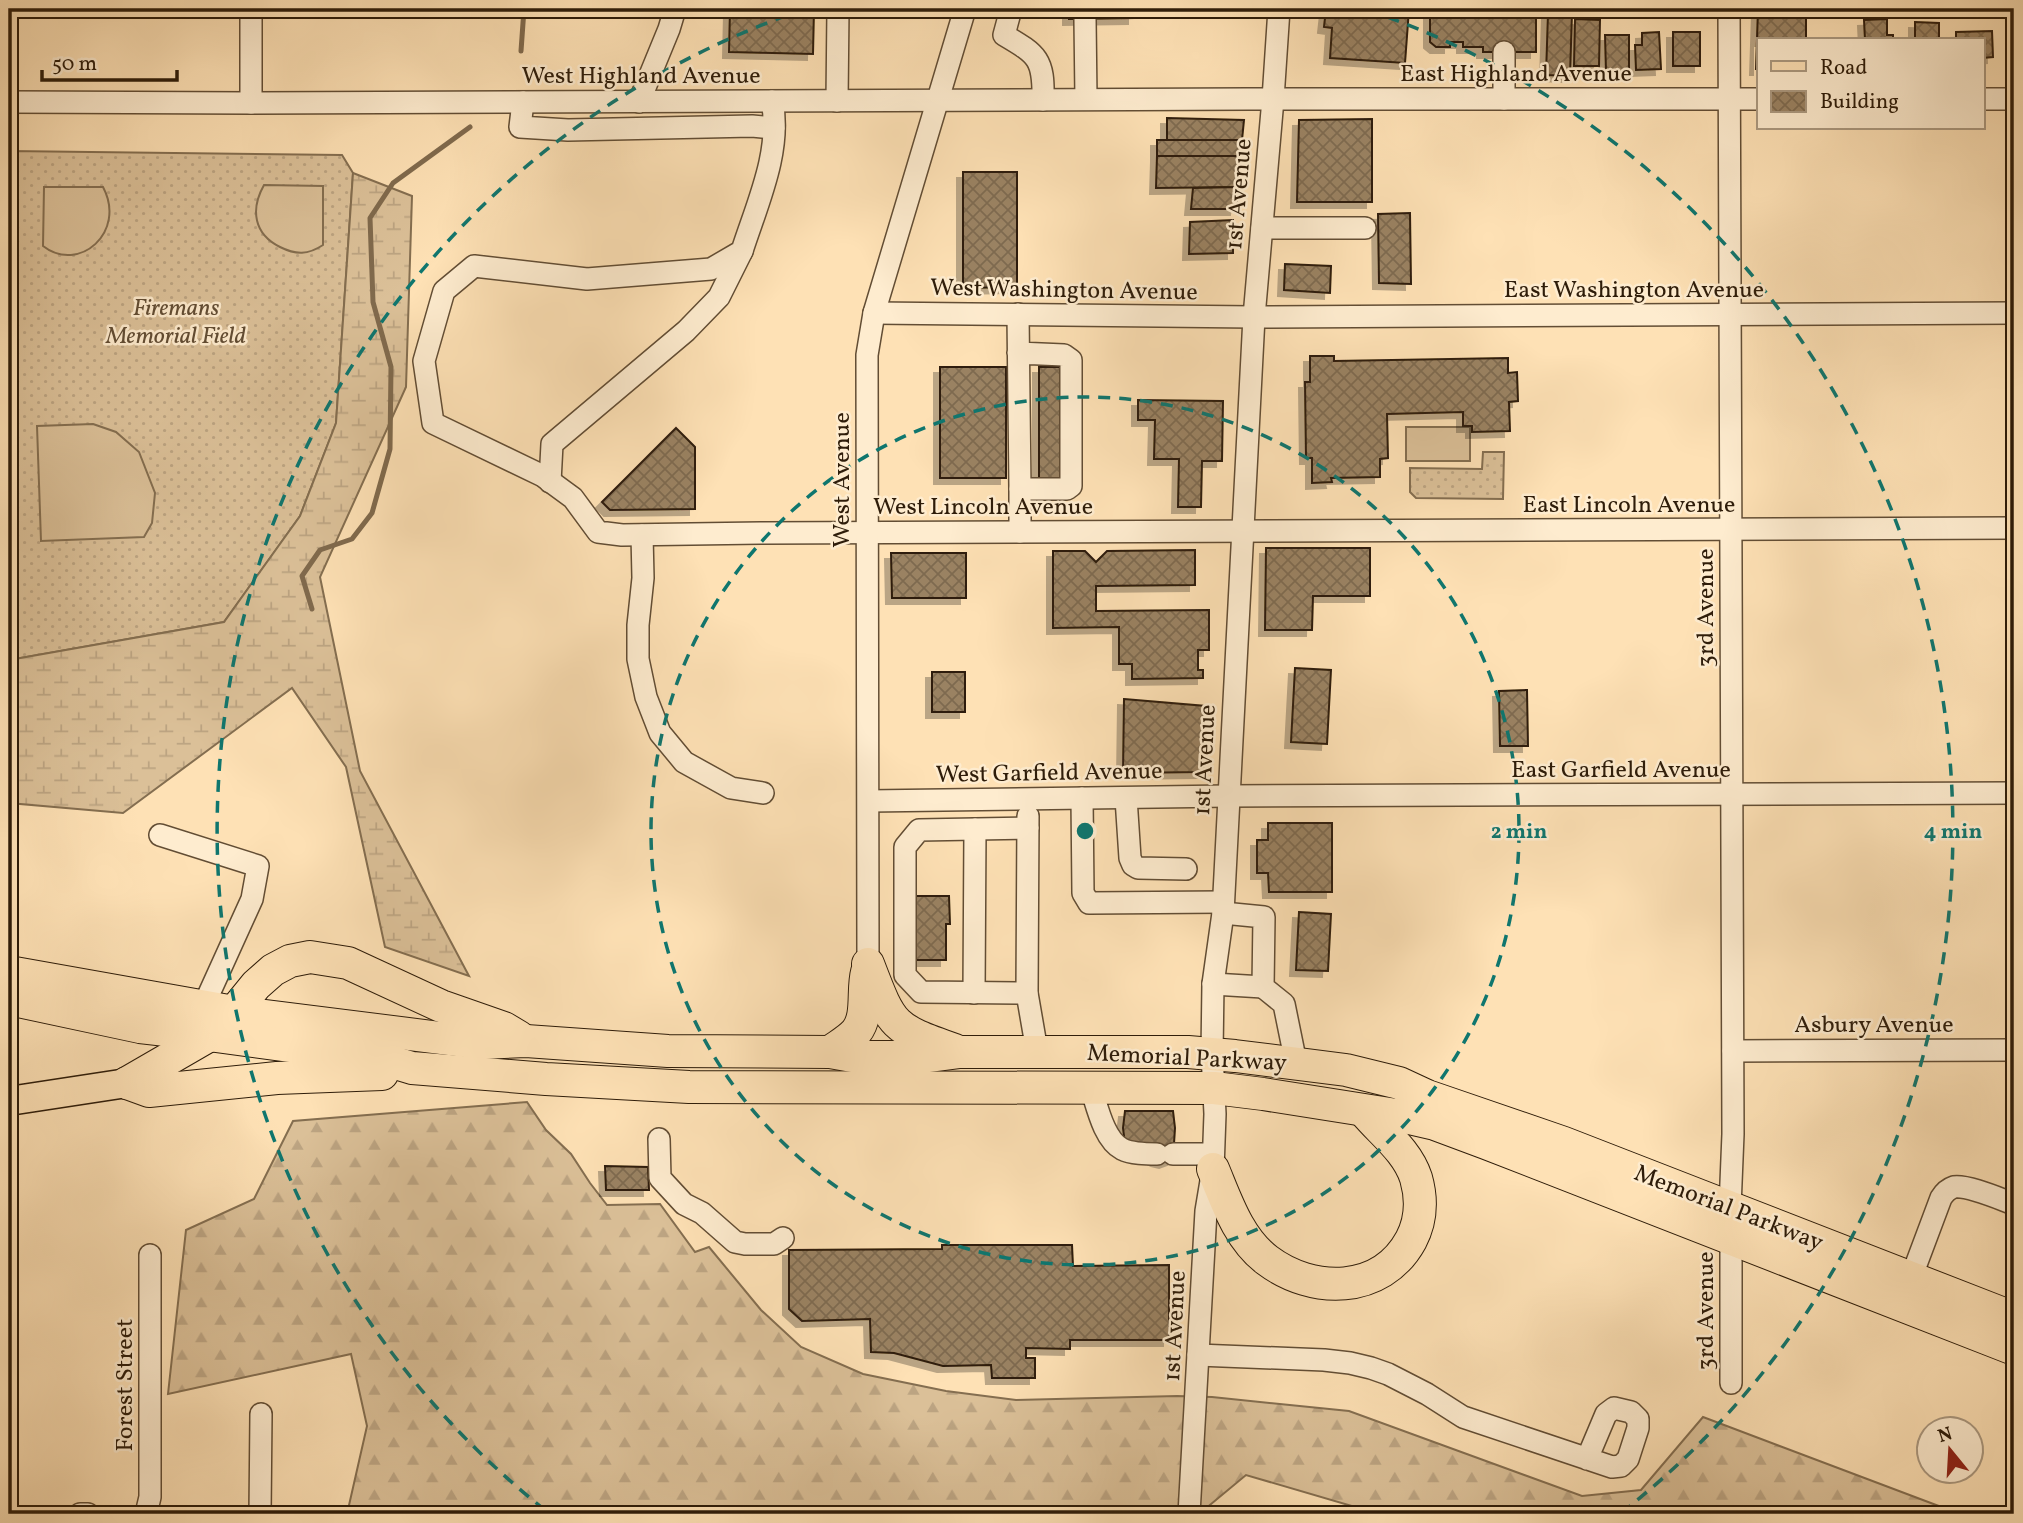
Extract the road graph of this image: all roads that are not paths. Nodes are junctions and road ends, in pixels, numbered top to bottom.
1 (251, 9) edge
2 (674, 9) edge
3 (838, 9) edge
4 (965, 9) edge
5 (1010, 9) edge
6 (1279, 9) edge
7 (1730, 9) edge
8 (1085, 19) tunnel mouth
9 (1504, 52) dead end
10 (1086, 99) junction
11 (1273, 99) junction
12 (1504, 99) junction
13 (1729, 99) junction
14 (1757, 99) edge
15 (1984, 99) edge
16 (2014, 99) edge
17 (939, 100) junction
18 (1044, 100) junction
19 (772, 101) junction
20 (837, 101) junction
21 (9, 102) edge
22 (523, 102) junction
23 (639, 102) junction
24 (251, 103) junction
25 (774, 128) junction
26 (1262, 228) junction
27 (1364, 228) dead end
28 (742, 251) junction
29 (874, 313) junction
30 (2014, 313) edge
31 (1018, 314) junction
32 (1731, 314) junction
33 (1254, 317) junction
34 (1018, 353) junction
35 (551, 482) junction
36 (1020, 489) junction
37 (2014, 528) edge
38 (1732, 530) junction
39 (1243, 531) junction
40 (867, 532) junction
41 (1020, 532) junction
42 (642, 535) junction
43 (763, 793) dead end
44 (2014, 793) edge
45 (1732, 794) junction
46 (1228, 796) junction
47 (1082, 798) junction
48 (1126, 798) junction
49 (1003, 799) junction
50 (1028, 799) junction
51 (869, 801) junction
52 (1003, 828) junction
53 (1028, 828) junction
54 (975, 829) junction
55 (160, 835) dead end
56 (1186, 869) dead end
57 (1223, 907) junction
58 (869, 964) junction
59 (9, 972) edge
60 (1213, 984) junction
61 (1264, 987) junction
62 (974, 993) junction
63 (1027, 993) junction
64 (9, 999) edge
65 (234, 1012) junction
66 (207, 1021) junction
67 (526, 1041) junction
68 (2014, 1050) edge
69 (1037, 1051) junction
70 (1733, 1051) junction
71 (830, 1052) junction
72 (960, 1052) junction
73 (1212, 1053) junction
74 (1296, 1063) junction
75 (412, 1068) junction
76 (127, 1083) junction
77 (1091, 1088) junction
78 (1214, 1088) junction
79 (9, 1101) edge
80 (1364, 1111) junction
81 (659, 1139) dead end
82 (1213, 1161) junction
83 (2014, 1204) edge
84 (1730, 1207) junction
85 (783, 1238) dead end
86 (1731, 1239) junction
87 (150, 1255) dead end
88 (1911, 1278) junction
89 (2014, 1318) edge
90 (2014, 1349) edge
91 (1198, 1355) junction
92 (1731, 1383) dead end
93 (261, 1414) dead end
94 (1587, 1459) dead end
95 (80, 1514) edge
96 (88, 1514) edge
97 (146, 1514) edge
98 (260, 1514) edge
99 (1189, 1514) edge

1 - 24 street
2 - 23 street
3 - 20 street
4 - 17 street, West Avenue
5 - 18 street
6 - 11 street, 1st Avenue
7 - 13 street, 3rd Avenue
8 - 10 street
9 - 12 street
10 - 11 street, West Highland Avenue
10 - 18 street, West Highland Avenue
11 - 12 street, East Highland Avenue
11 - 26 street, 1st Avenue
12 - 13 street, East Highland Avenue
13 - 14 street, East Highland Avenue
13 - 32 street, 3rd Avenue
15 - 16 street
17 - 18 street, West Highland Avenue
17 - 20 street, West Highland Avenue
17 - 29 street, West Avenue
19 - 20 street, West Highland Avenue
19 - 23 street, West Highland Avenue
19 - 25 street
21 - 24 street, West Highland Avenue
22 - 23 street, West Highland Avenue
22 - 24 street, West Highland Avenue
22 - 25 street
25 - 28 street
26 - 27 street
26 - 33 street, 1st Avenue
28 - 35 street
28 - 35 street
29 - 31 street, West Washington Avenue
29 - 40 street, West Avenue
30 - 32 street, East Washington Avenue
31 - 33 street, West Washington Avenue
31 - 34 street
32 - 33 street, East Washington Avenue
32 - 38 street, 3rd Avenue
33 - 39 street, 1st Avenue
34 - 36 street
34 - 36 street
35 - 42 street, West Lincoln Avenue
36 - 41 street
37 - 38 street, East Lincoln Avenue
38 - 39 street, East Lincoln Avenue
38 - 45 street, 3rd Avenue
39 - 41 street, West Lincoln Avenue
39 - 46 street, 1st Avenue
40 - 41 street, West Lincoln Avenue
40 - 42 street, West Lincoln Avenue
40 - 51 street, West Avenue
42 - 43 street
44 - 45 street, East Garfield Avenue
45 - 46 street, East Garfield Avenue
45 - 70 street, 3rd Avenue
46 - 48 street, West Garfield Avenue
46 - 57 street, 1st Avenue
47 - 48 street, West Garfield Avenue
47 - 50 street, West Garfield Avenue
47 - 57 street
48 - 56 street
49 - 50 street, West Garfield Avenue
49 - 51 street, West Garfield Avenue
49 - 52 street
50 - 53 street
51 - 58 street, West Avenue
52 - 53 street
52 - 54 street
53 - 63 street
54 - 62 street
54 - 62 street
55 - 66 street
57 - 60 street, 1st Avenue
57 - 61 street
58 - 71 highway
58 - 72 highway
59 - 66 highway
60 - 61 street
60 - 73 street, 1st Avenue
61 - 74 street
62 - 63 street
63 - 69 street
64 - 66 highway
65 - 66 highway, Memorial Parkway
65 - 67 highway, Memorial Parkway
65 - 67 highway
66 - 75 highway
66 - 76 highway
67 - 71 highway, Memorial Parkway
68 - 70 street, Asbury Avenue
69 - 72 highway, Memorial Parkway
69 - 73 highway, Memorial Parkway
70 - 84 street, 3rd Avenue
71 - 72 highway, Memorial Parkway
73 - 74 highway, Memorial Parkway
73 - 78 street, 1st Avenue
74 - 84 highway, Memorial Parkway
75 - 76 highway
75 - 77 highway, Memorial Parkway
76 - 79 main road
77 - 78 highway, Memorial Parkway
77 - 82 street
78 - 80 highway, Memorial Parkway
78 - 82 street, 1st Avenue
80 - 82 highway
80 - 86 highway, Memorial Parkway
81 - 85 street
82 - 91 street, 1st Avenue
83 - 88 street
84 - 88 highway, Memorial Parkway
86 - 90 highway, Memorial Parkway
86 - 92 street, 3rd Avenue
87 - 97 street, Forest Street
88 - 89 highway, Memorial Parkway
91 - 94 street
91 - 99 street, 1st Avenue
93 - 98 street
95 - 96 street

